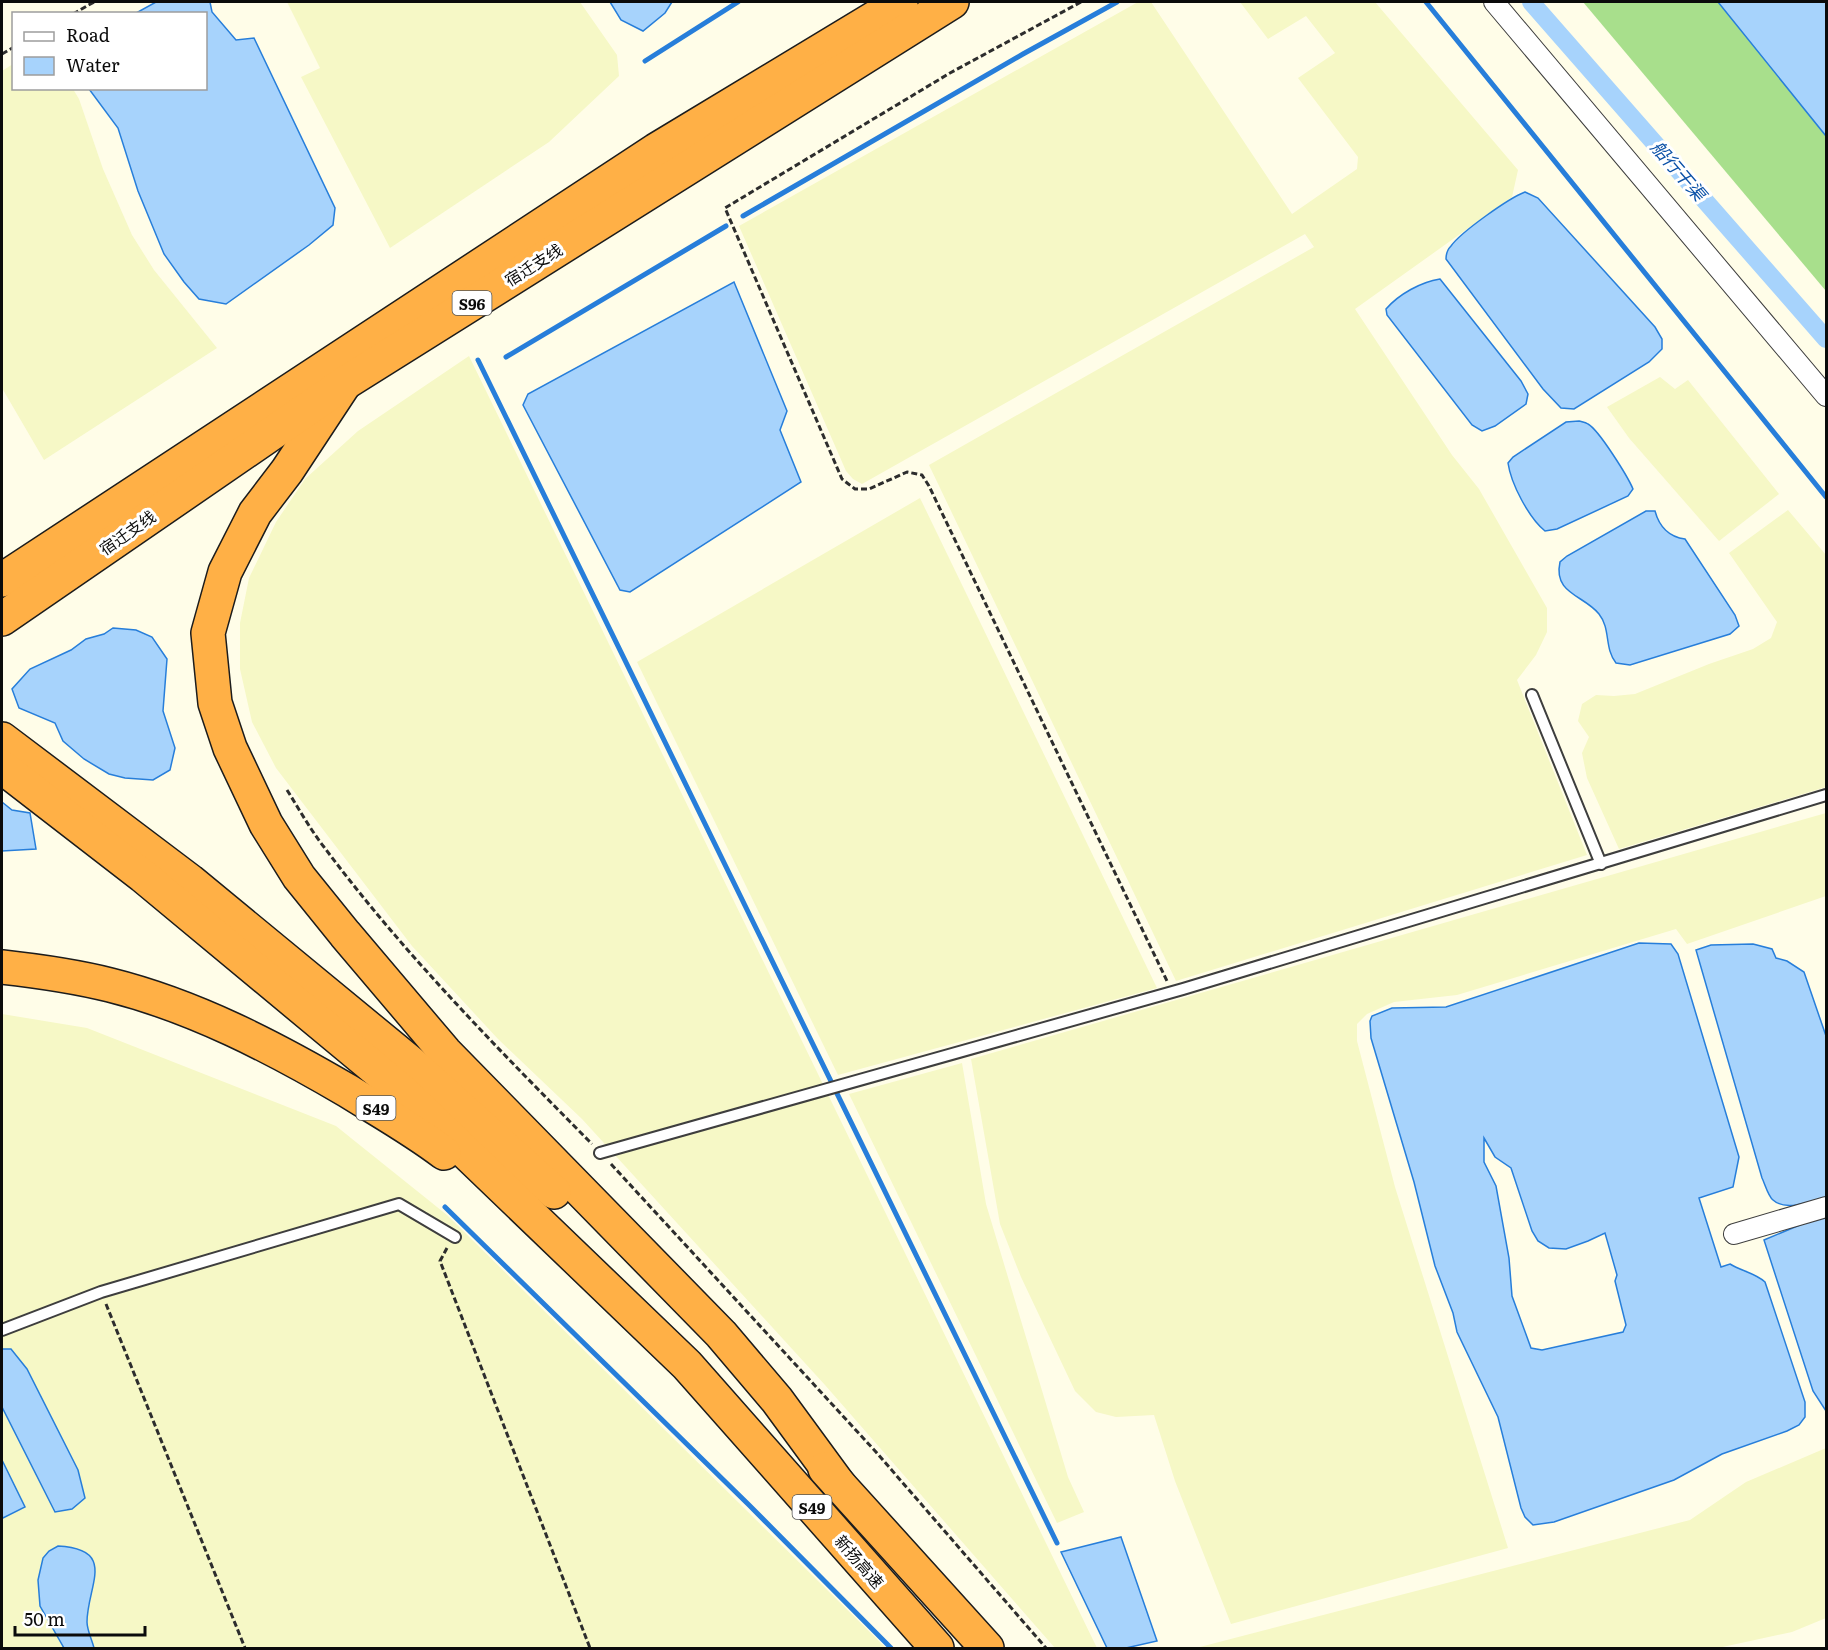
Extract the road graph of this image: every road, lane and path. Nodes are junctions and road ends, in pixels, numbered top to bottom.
1 (94, 2) edge
2 (901, 2) edge
3 (952, 2) edge
4 (1081, 2) edge
5 (1494, 2) edge
6 (76, 12) edge
7 (345, 382) junction
8 (1827, 396) edge
9 (2, 580) edge
10 (2, 619) edge
11 (1532, 695) dead end
12 (2, 739) edge
13 (2, 767) edge
14 (287, 790) dead end
15 (1827, 795) edge
16 (1600, 864) junction
17 (246, 945) junction
18 (2, 967) edge
19 (1172, 992) junction
20 (600, 1153) junction
21 (1827, 1207) edge
22 (1734, 1234) dead end
23 (455, 1237) joint
24 (101, 1292) junction
25 (2, 1330) edge
26 (687, 1365) junction
27 (840, 1486) junction
28 (245, 1648) edge
29 (590, 1648) edge
30 (937, 1648) edge
31 (987, 1648) edge
32 (1046, 1648) edge

1 - 6 path
2 - 9 highway, 宿迁支线 / S96
3 - 7 highway, 宿迁支线 / S96
4 - 19 path
5 - 8 street
7 - 10 highway, 宿迁支线 / S96
7 - 27 highway
11 - 16 lane
12 - 17 highway, S49
13 - 17 highway
14 - 20 path
15 - 16 lane
16 - 19 lane
17 - 26 highway
17 - 27 highway, S49
18 - 26 highway, S49
19 - 20 lane
20 - 32 path
21 - 22 street
23 - 24 lane
23 - 29 path
24 - 25 lane
24 - 28 path
26 - 30 highway, 新扬高速 / S49
27 - 31 highway, S49

